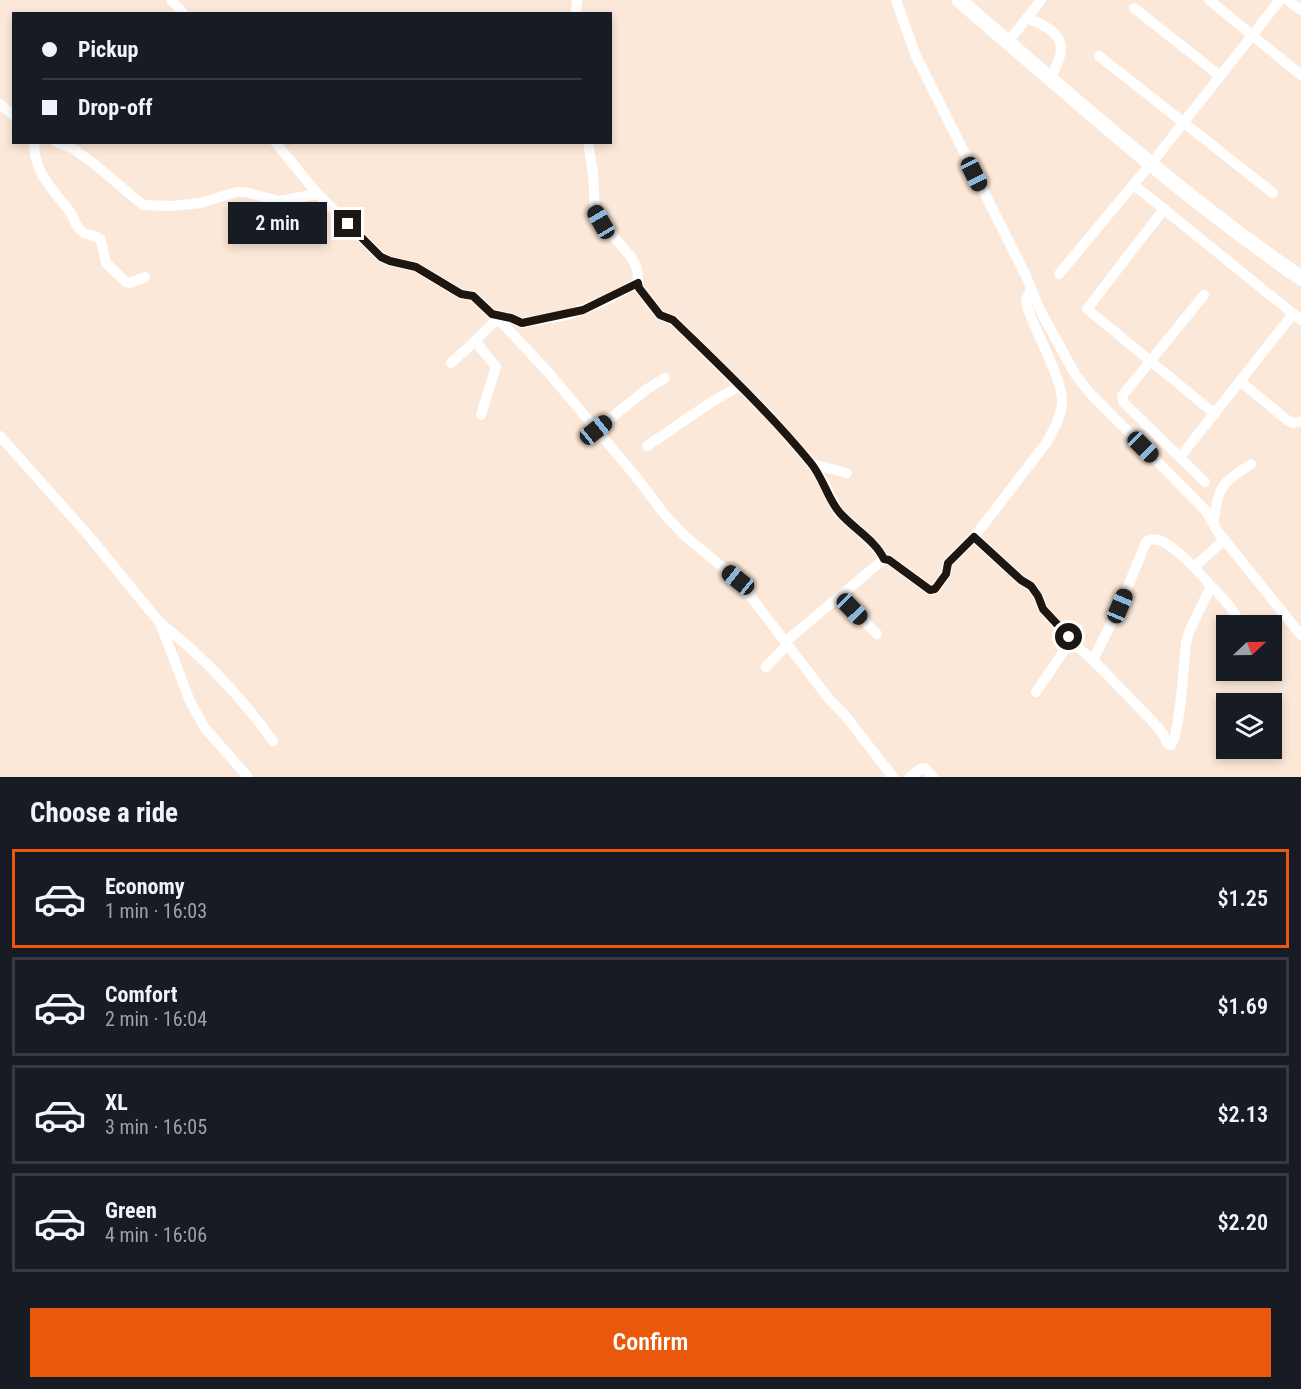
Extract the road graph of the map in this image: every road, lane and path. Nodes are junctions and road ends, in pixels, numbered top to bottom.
1 (171, 0) edge
2 (896, 0) edge
3 (959, 0) edge
4 (1041, 0) edge
5 (1209, 0) edge
6 (1280, 0) edge
7 (1288, 0) edge
8 (1134, 8) dead end
9 (1301, 10) edge
10 (182, 12) edge
11 (1027, 18) junction
12 (1252, 35) junction
13 (1008, 42) junction
14 (1099, 56) dead end
15 (1301, 75) edge
16 (1220, 76) junction
17 (1050, 78) junction
18 (0, 104) edge
19 (12, 114) edge
20 (1183, 123) junction
21 (34, 144) edge
22 (61, 144) edge
23 (277, 144) edge
24 (588, 144) edge
25 (1150, 165) junction
26 (1134, 185) junction
27 (1273, 193) dead end
28 (318, 194) junction
29 (1164, 209) junction
30 (1059, 274) dead end
31 (146, 277) dead end
32 (1301, 278) edge
33 (638, 283) junction
34 (1031, 289) junction
35 (1204, 295) dead end
36 (495, 316) junction
37 (1297, 317) edge
38 (475, 341) junction
39 (1150, 361) junction
40 (451, 363) dead end
41 (665, 378) dead end
42 (1240, 381) junction
43 (741, 386) junction
44 (1215, 414) junction
45 (481, 415) dead end
46 (1301, 421) edge
47 (596, 430) junction
48 (0, 436) edge
49 (647, 446) dead end
50 (1180, 458) junction
51 (812, 464) junction
52 (1251, 464) dead end
53 (847, 472) dead end
54 (1205, 482) dead end
55 (1213, 523) junction
56 (974, 537) junction
57 (1224, 540) junction
58 (884, 559) junction
59 (1194, 567) junction
60 (1211, 586) junction
61 (839, 596) junction
62 (1236, 615) edge
63 (160, 623) junction
64 (877, 634) dead end
65 (1301, 635) edge
66 (1072, 642) junction
67 (786, 643) junction
68 (1093, 660) junction
69 (766, 667) dead end
70 (1036, 692) dead end
71 (273, 741) dead end
72 (248, 777) edge
73 (893, 777) edge
74 (910, 777) edge
75 (933, 777) edge

1 - 10 street
2 - 34 street
3 - 13 main road
4 - 11 street
5 - 12 street
6 - 12 street
7 - 9 street
8 - 16 street
11 - 13 street
11 - 17 street
12 - 15 street
12 - 16 street
13 - 17 main road
14 - 20 street
16 - 20 street
17 - 25 main road
18 - 19 street
20 - 25 street
20 - 27 street
21 - 31 street
22 - 28 street
23 - 28 street
24 - 33 street
25 - 26 street
25 - 32 main road
26 - 29 street
26 - 30 street
28 - 36 street
29 - 37 street
29 - 39 street
33 - 36 street
33 - 43 street
34 - 55 street
34 - 56 street
35 - 39 street
36 - 38 street
36 - 47 street
37 - 42 street
38 - 40 street
38 - 45 street
39 - 44 street
39 - 50 street
41 - 47 street
42 - 44 street
42 - 46 street
43 - 49 street
43 - 51 street
44 - 50 street
47 - 67 street
48 - 63 street
50 - 54 street
51 - 53 street
51 - 58 street
52 - 55 street
55 - 57 street
56 - 58 street
56 - 66 street
57 - 59 street
57 - 65 street
58 - 61 street
59 - 60 street
59 - 68 street
60 - 62 street
60 - 68 street
61 - 64 street
61 - 67 street
63 - 71 street
63 - 72 street
66 - 68 street
66 - 70 street
67 - 69 street
67 - 73 street
74 - 75 street

